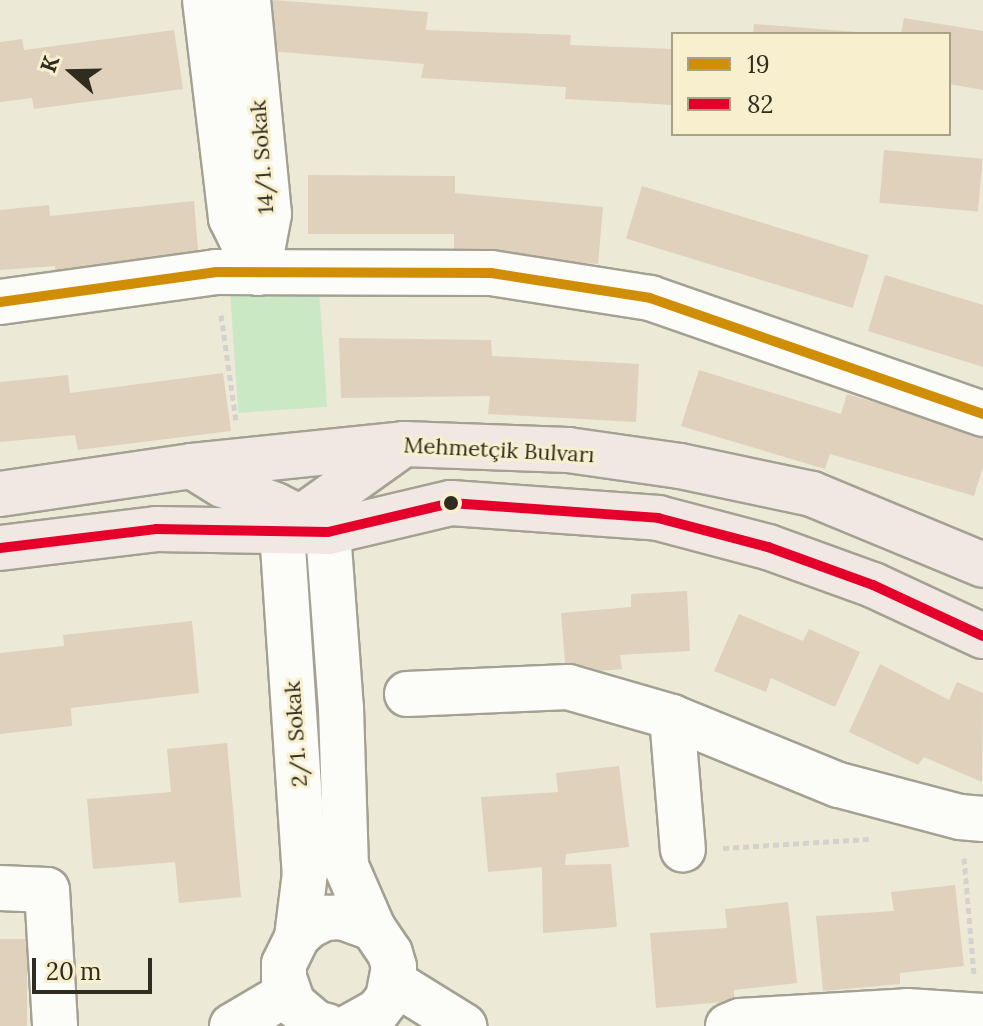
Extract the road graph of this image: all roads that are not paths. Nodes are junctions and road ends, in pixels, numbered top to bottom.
1 (205, 0) edge
2 (248, 0) edge
3 (237, 273) junction
4 (0, 302) edge
5 (983, 414) edge
6 (404, 444) junction
7 (192, 466) junction
8 (0, 494) edge
9 (304, 527) junction
10 (0, 548) edge
11 (983, 565) edge
12 (983, 636) edge
13 (407, 694) dead end
14 (672, 717) junction
15 (972, 818) edge
16 (683, 850) road end
17 (0, 888) edge
18 (373, 928) junction
19 (297, 937) junction
20 (393, 982) junction
21 (304, 1015) edge
22 (983, 1016) edge
23 (55, 1026) edge
24 (232, 1026) edge
25 (351, 1026) edge
26 (464, 1026) edge
27 (728, 1026) edge

1 - 3 street, 14/1. Sokak
2 - 3 street, 14/1. Sokak
3 - 4 street
3 - 5 street
6 - 7 main road, Mehmetçik Bulvarı
6 - 9 main road
6 - 11 main road, Mehmetçik Bulvarı
7 - 8 main road, Mehmetçik Bulvarı
7 - 9 main road
9 - 10 main road
9 - 12 main road
9 - 18 street, 2/1. Sokak
9 - 19 street, 2/1. Sokak
13 - 14 street
14 - 15 street
14 - 16 street
17 - 23 street
18 - 19 street
18 - 20 street, 2/1. Sokak
19 - 21 street, 2/1. Sokak
20 - 25 street
20 - 26 street
21 - 24 street
22 - 27 street

